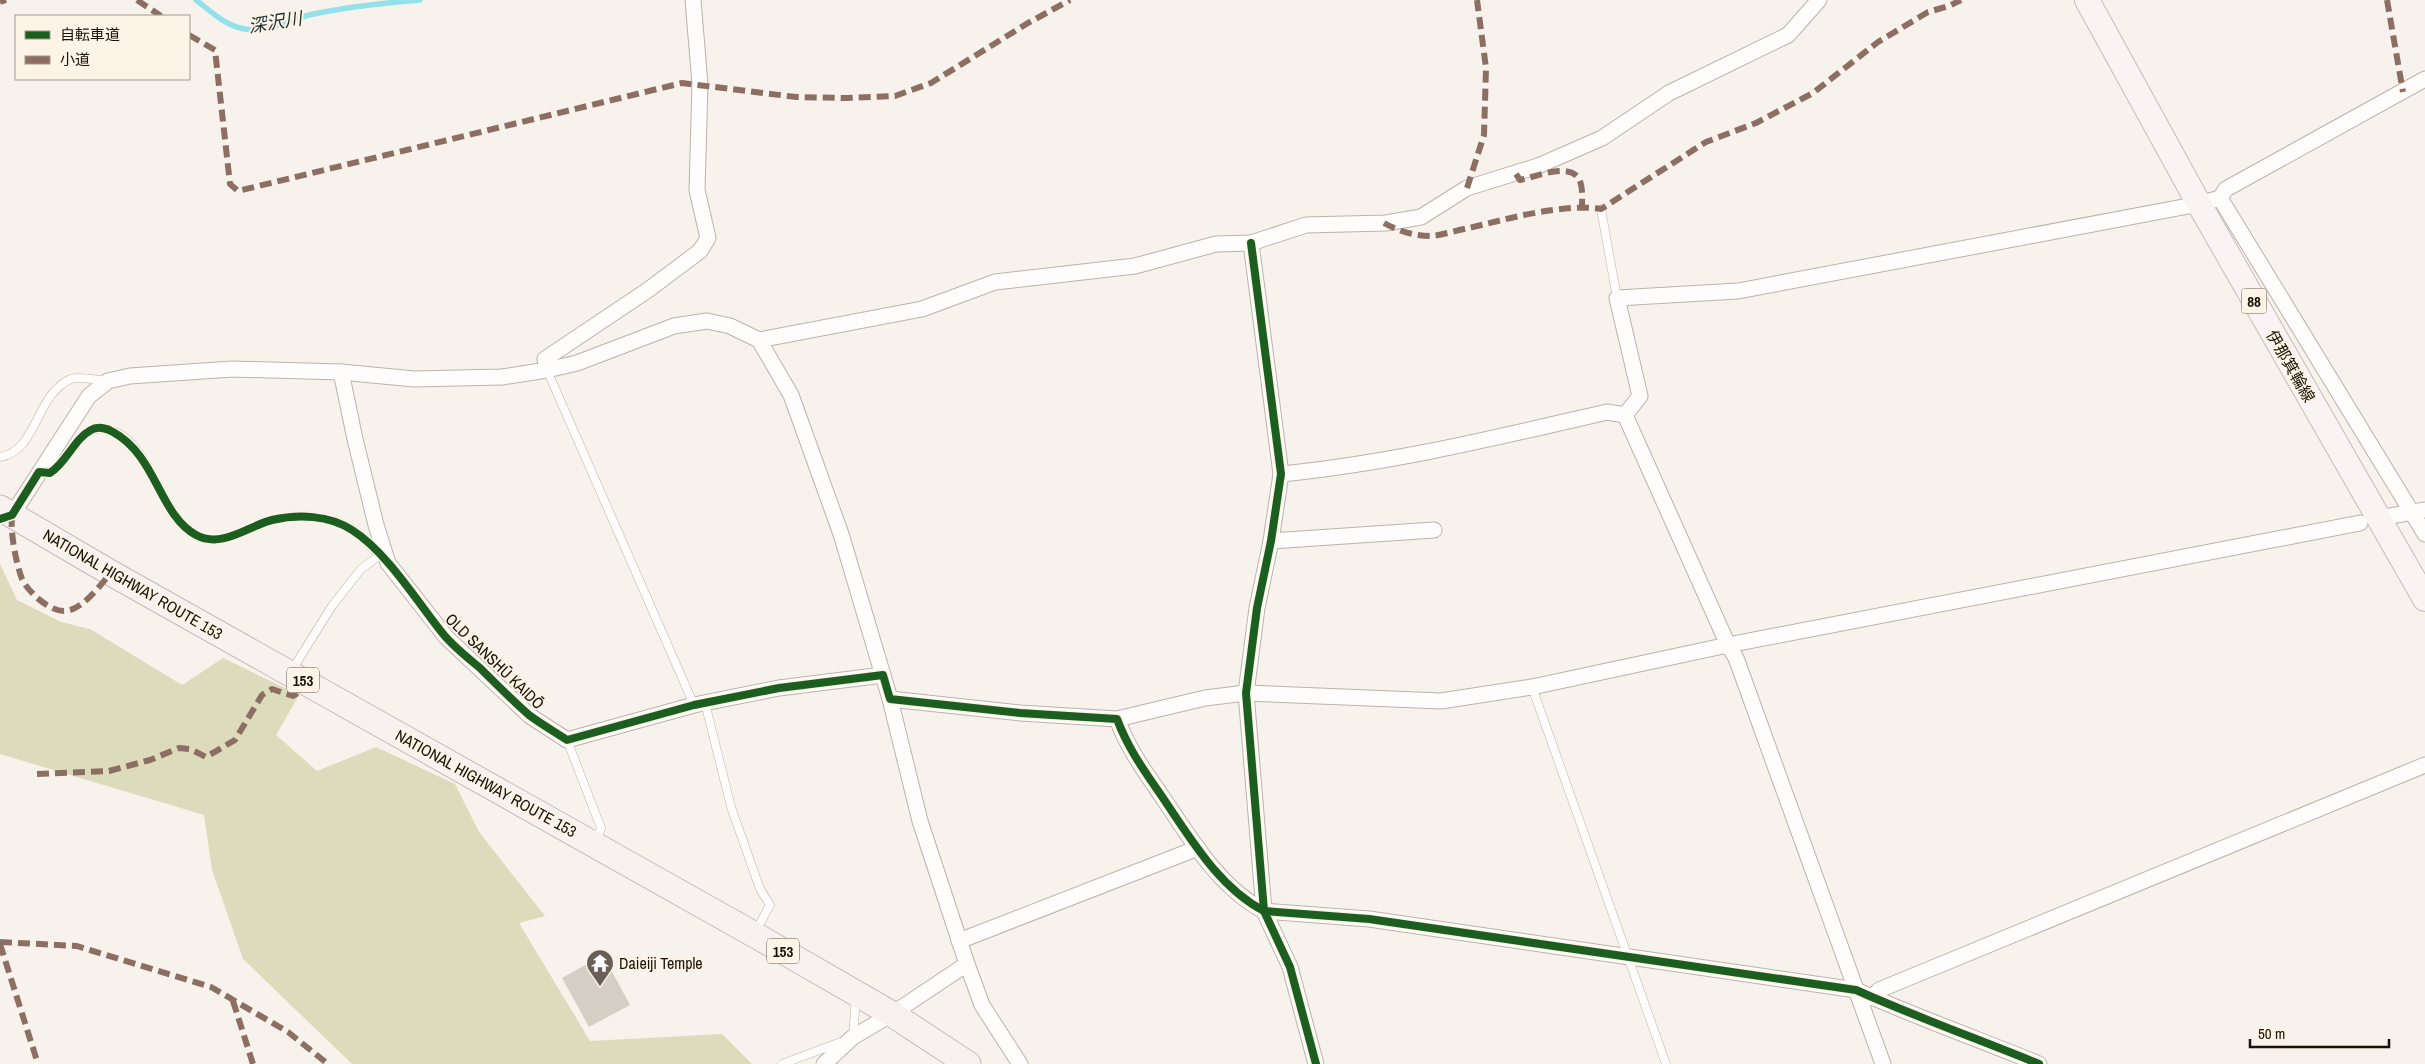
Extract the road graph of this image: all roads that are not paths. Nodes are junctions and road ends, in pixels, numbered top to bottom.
1 (693, 0) edge
2 (1819, 0) edge
3 (2087, 0) edge
4 (2422, 81) edge
5 (2210, 201) junction
6 (1601, 209) dead end
7 (1250, 243) junction
8 (1618, 298) junction
9 (759, 340) junction
10 (547, 370) junction
11 (341, 372) junction
12 (108, 381) junction
13 (1625, 415) junction
14 (0, 458) edge
15 (39, 472) junction
16 (1281, 474) junction
17 (2419, 511) edge
18 (4, 514) edge
19 (2390, 516) dead end
20 (2360, 523) dead end
21 (1434, 530) dead end
22 (2425, 534) edge
23 (1271, 541) junction
24 (384, 559) junction
25 (2425, 599) edge
26 (1728, 645) junction
27 (290, 672) junction
28 (883, 675) junction
29 (1532, 687) junction
30 (1246, 693) junction
31 (890, 699) junction
32 (700, 704) junction
33 (1117, 719) junction
34 (567, 740) junction
35 (2425, 765) edge
36 (595, 844) junction
37 (1198, 848) junction
38 (1264, 911) junction
39 (755, 935) junction
40 (959, 941) junction
41 (1629, 956) junction
42 (966, 964) junction
43 (1856, 990) junction
44 (856, 994) junction
45 (1873, 998) junction
46 (892, 1014) junction
47 (853, 1037) junction
48 (782, 1064) edge
49 (824, 1064) edge
50 (968, 1064) edge
51 (1020, 1064) edge
52 (1316, 1064) edge
53 (1666, 1064) edge
54 (1882, 1064) edge
55 (2039, 1064) edge

1 - 10 street
2 - 7 street
3 - 5 main road, 伊那箕輪線 / 88
4 - 5 street
5 - 8 street
5 - 17 street
5 - 25 main road, 伊那箕輪線 / 88
6 - 8 lane
7 - 9 street
7 - 16 street
8 - 13 street
9 - 10 street
9 - 28 street
10 - 11 street
10 - 32 lane
11 - 12 street
11 - 24 street
12 - 14 lane
12 - 15 street
13 - 16 street
13 - 26 street
15 - 18 street
15 - 24 lane, OLD SANSHŪ KAIDŌ
16 - 23 street
17 - 19 street
17 - 22 street
18 - 27 highway, NATIONAL HIGHWAY ROUTE 153 / 153
20 - 26 street
21 - 23 street
23 - 30 street
24 - 27 lane
24 - 34 street, OLD SANSHŪ KAIDŌ
26 - 29 street
26 - 43 street
27 - 36 highway, NATIONAL HIGHWAY ROUTE 153 / 153
28 - 31 street
28 - 32 street
29 - 30 street
29 - 41 lane
30 - 33 street
30 - 38 street
31 - 33 street
31 - 40 street
32 - 34 street
32 - 39 lane
33 - 37 street
34 - 36 lane
35 - 45 street
36 - 39 highway, NATIONAL HIGHWAY ROUTE 153 / 153
37 - 38 street
37 - 40 street
38 - 41 street
38 - 52 street
39 - 44 highway, NATIONAL HIGHWAY ROUTE 153 / 153
40 - 42 street
41 - 43 street
41 - 53 lane
42 - 46 street
42 - 51 street
43 - 45 street
43 - 54 street
44 - 46 highway, NATIONAL HIGHWAY ROUTE 153 / 153
44 - 47 lane
45 - 55 street
46 - 47 street
46 - 50 highway, NATIONAL HIGHWAY ROUTE 153 / 153
47 - 48 lane
47 - 49 street

